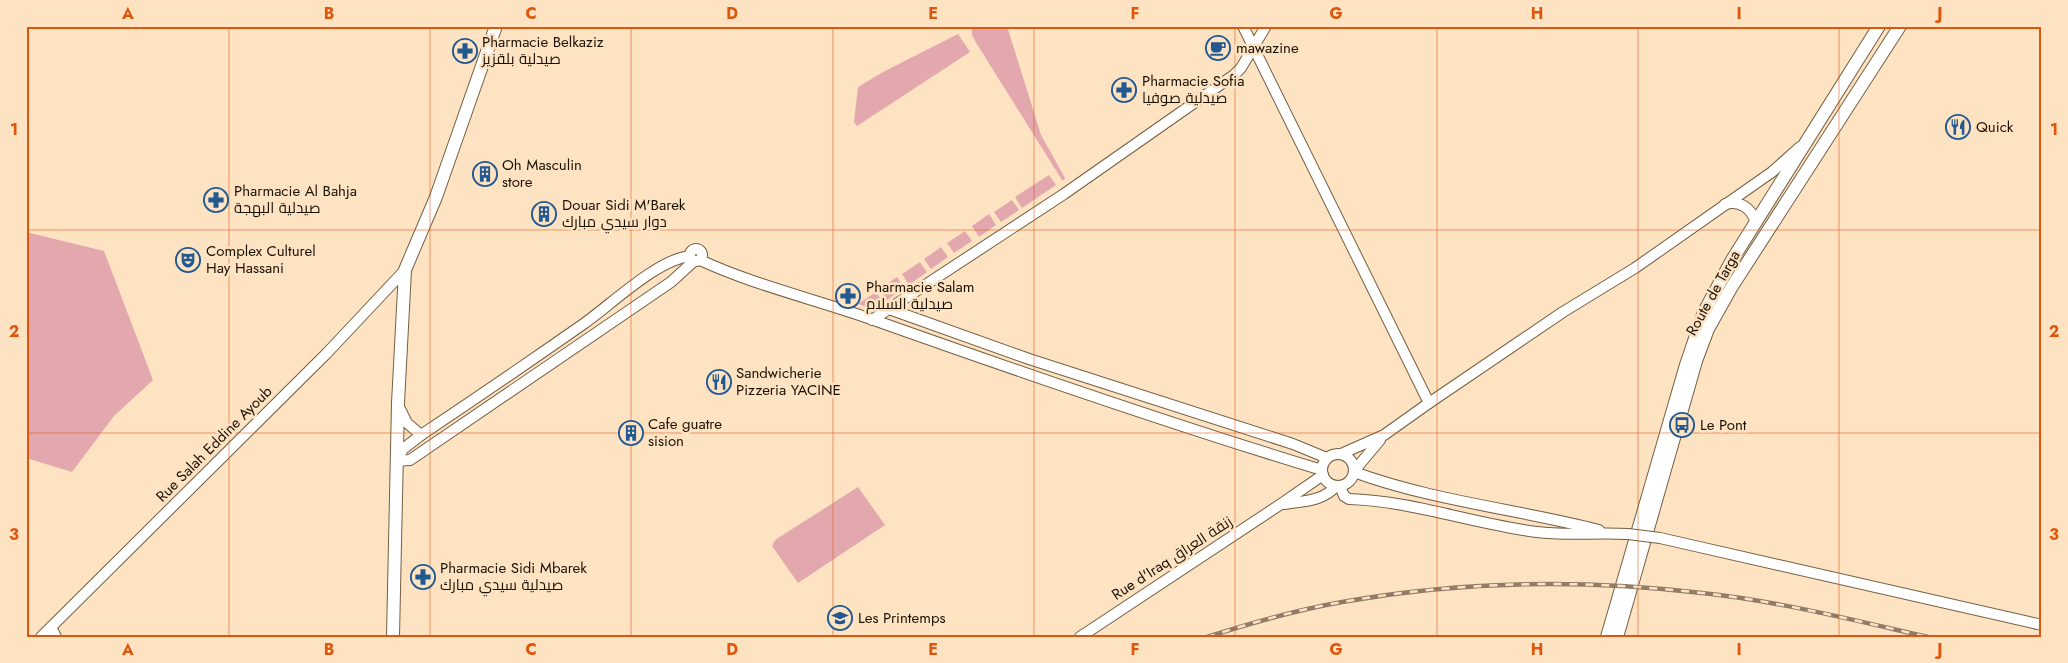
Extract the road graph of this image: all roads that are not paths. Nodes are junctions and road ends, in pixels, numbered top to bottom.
1 (496, 26) edge
2 (1243, 26) edge
3 (1266, 26) edge
4 (1879, 26) edge
5 (1900, 26) edge
6 (1253, 47) junction
7 (1807, 141) junction
8 (1724, 204) junction
9 (1756, 223) junction
10 (695, 259) junction
11 (405, 270) junction
12 (889, 308) junction
13 (872, 320) junction
14 (398, 403) junction
15 (1428, 403) junction
16 (421, 435) junction
17 (1384, 435) junction
18 (1341, 454) junction
19 (1369, 454) junction
20 (1328, 458) junction
21 (396, 461) junction
22 (1305, 464) junction
23 (1322, 472) junction
24 (1354, 472) junction
25 (1373, 480) junction
26 (1338, 486) junction
27 (1303, 489) junction
28 (1319, 498) junction
29 (1349, 499) junction
30 (1281, 504) junction
31 (1612, 533) junction
32 (2042, 625) edge
33 (54, 632) edge
34 (41, 637) edge
35 (393, 637) edge
36 (1080, 637) edge
37 (1608, 637) edge
38 (1616, 637) edge

1 - 11 main road
2 - 6 street
3 - 6 street
4 - 7 main road, Route de Targa
5 - 38 main road, Route de Targa
6 - 12 street
6 - 15 street
7 - 8 street
7 - 9 main road, Route de Targa
8 - 9 street
8 - 15 street
9 - 37 main road, Route de Targa
10 - 13 street
10 - 16 street
10 - 21 street
11 - 14 main road
11 - 33 street, Rue Salah Eddine Ayoub
12 - 13 street
12 - 20 street
13 - 22 street
14 - 16 street
14 - 21 main road
15 - 17 street
16 - 21 street
17 - 18 street
17 - 19 street
18 - 20 street
18 - 24 street
19 - 24 street
19 - 25 street
20 - 23 street
21 - 35 main road
22 - 23 street
22 - 27 street
23 - 26 street
23 - 27 street, Rue d'Iraq زنقة العراق
24 - 25 street
24 - 26 street
25 - 31 street
26 - 28 street, Rue d'Iraq زنقة العراق
26 - 29 street
27 - 30 street, Rue d'Iraq زنقة العراق
28 - 29 street
28 - 30 street, Rue d'Iraq زنقة العراق
29 - 31 street
30 - 36 street, Rue d'Iraq زنقة العراق
31 - 32 street, bridge
33 - 34 street, Rue Salah Eddine Ayoub

